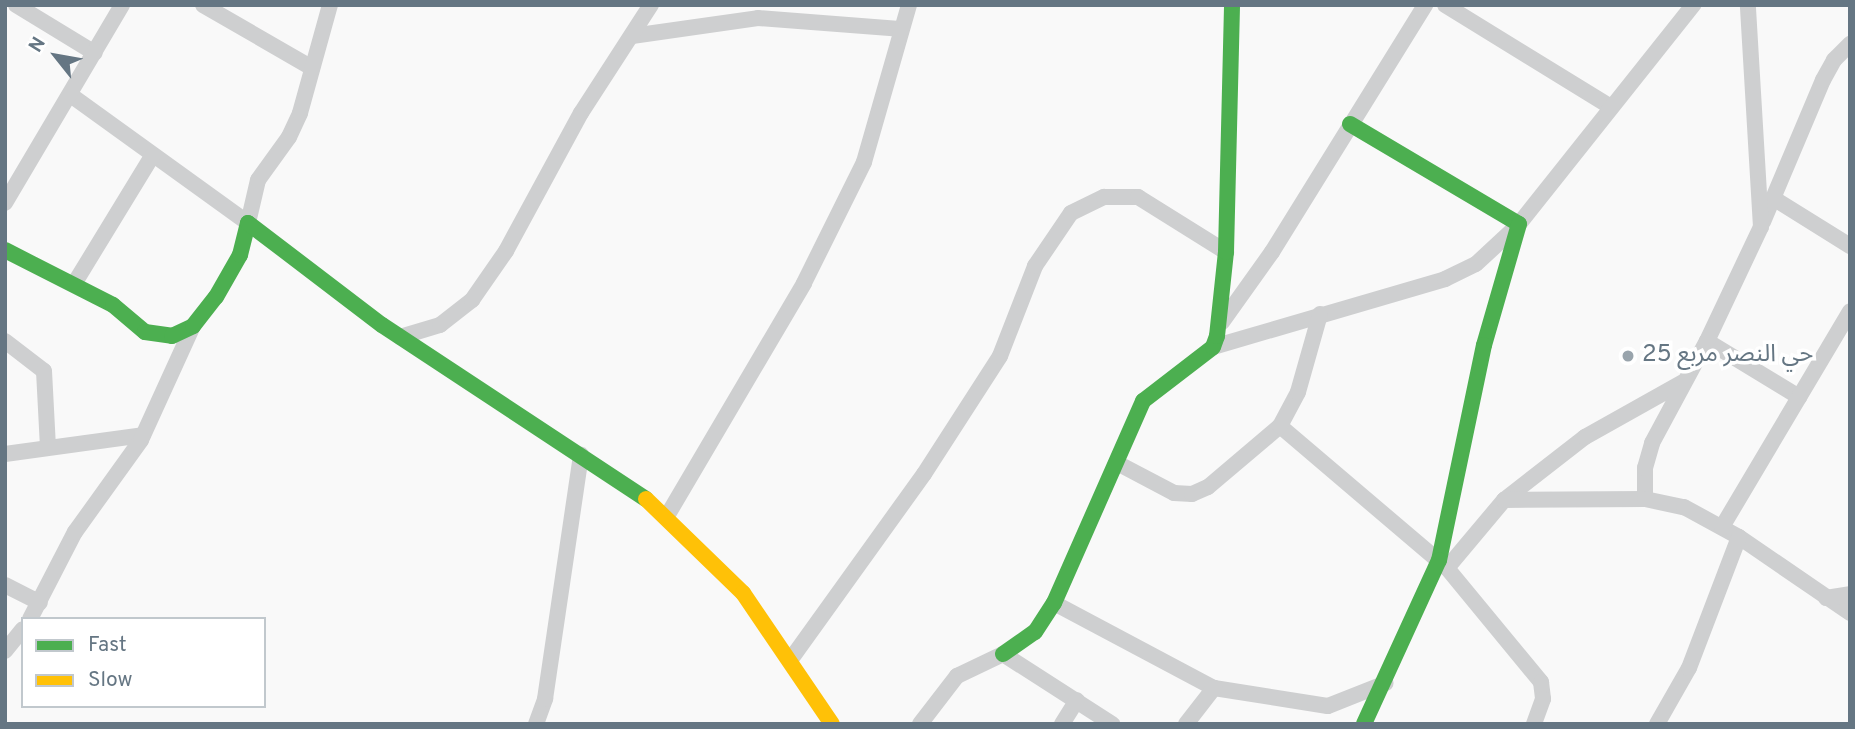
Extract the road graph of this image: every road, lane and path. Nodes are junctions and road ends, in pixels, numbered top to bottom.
1 (16, 5) edge
2 (122, 5) edge
3 (204, 5) edge
4 (330, 5) edge
5 (651, 5) edge
6 (909, 5) edge
7 (1232, 5) edge
8 (1425, 5) edge
9 (1445, 5) edge
10 (1693, 5) edge
11 (1748, 5) edge
12 (900, 29) junction
13 (632, 36) junction
14 (1850, 44) edge
15 (95, 53) junction
16 (312, 68) junction
17 (72, 96) junction
18 (1612, 107) junction
19 (1350, 124) junction
20 (152, 156) junction
21 (1773, 198) junction
22 (5, 203) edge
23 (248, 223) junction
24 (1519, 224) junction
25 (1760, 227) junction
26 (1848, 242) edge
27 (5, 250) edge
28 (1226, 251) junction
29 (74, 284) junction
30 (1850, 311) edge
31 (1320, 314) junction
32 (1222, 322) junction
33 (193, 326) junction
34 (400, 337) junction
35 (5, 341) edge
36 (1707, 341) junction
37 (1213, 347) junction
38 (1683, 382) junction
39 (1799, 397) junction
40 (1280, 426) junction
41 (143, 435) junction
42 (48, 447) junction
43 (5, 454) edge
44 (582, 455) junction
45 (1119, 464) junction
46 (1645, 499) junction
47 (1504, 500) junction
48 (667, 516) junction
49 (1722, 527) junction
50 (1739, 537) junction
51 (1443, 564) junction
52 (5, 585) edge
53 (1850, 594) edge
54 (1826, 598) junction
55 (40, 603) junction
56 (1054, 603) junction
57 (1850, 613) edge
58 (31, 617) edge
59 (21, 631) edge
60 (5, 651) edge
61 (1003, 654) junction
62 (791, 659) junction
63 (1386, 682) junction
64 (1214, 688) junction
65 (1076, 700) junction
66 (536, 724) edge
67 (832, 724) edge
68 (920, 724) edge
69 (1062, 724) edge
70 (1112, 724) edge
71 (1186, 724) edge
72 (1364, 724) edge
73 (1534, 724) edge
74 (1657, 724) edge

1 - 15 street
2 - 15 street
3 - 16 street
4 - 16 street
5 - 13 street
6 - 12 street
7 - 28 street
8 - 19 street
9 - 18 street
10 - 18 street
11 - 25 street
12 - 13 street
12 - 48 street
13 - 34 street
14 - 21 street
15 - 17 street
16 - 23 street
17 - 20 street
17 - 22 street
18 - 24 street
19 - 24 street
19 - 32 street
20 - 23 street
20 - 29 street
21 - 25 street
21 - 26 street
23 - 33 street
23 - 34 street
24 - 31 street
24 - 51 street
25 - 36 street
27 - 29 street
28 - 32 street
28 - 62 street
29 - 33 street
30 - 39 street
31 - 37 street
31 - 40 street
32 - 37 street
33 - 41 street
34 - 44 street
35 - 42 street
36 - 38 street
36 - 39 street
37 - 45 street
38 - 46 street
38 - 47 street
39 - 49 street
40 - 45 street
40 - 51 street
41 - 42 street
41 - 55 street
42 - 43 street
44 - 48 street
44 - 66 street
45 - 56 street
46 - 47 street
46 - 49 street
47 - 51 street
48 - 62 street
49 - 50 street
50 - 54 street
50 - 74 street
51 - 63 street
51 - 73 street
52 - 55 street
53 - 54 street
54 - 57 street
55 - 58 street
56 - 61 street
56 - 64 street
59 - 60 street
61 - 65 street
61 - 68 street
62 - 67 street
63 - 64 street
63 - 72 street
64 - 71 street
65 - 69 street
65 - 70 street

